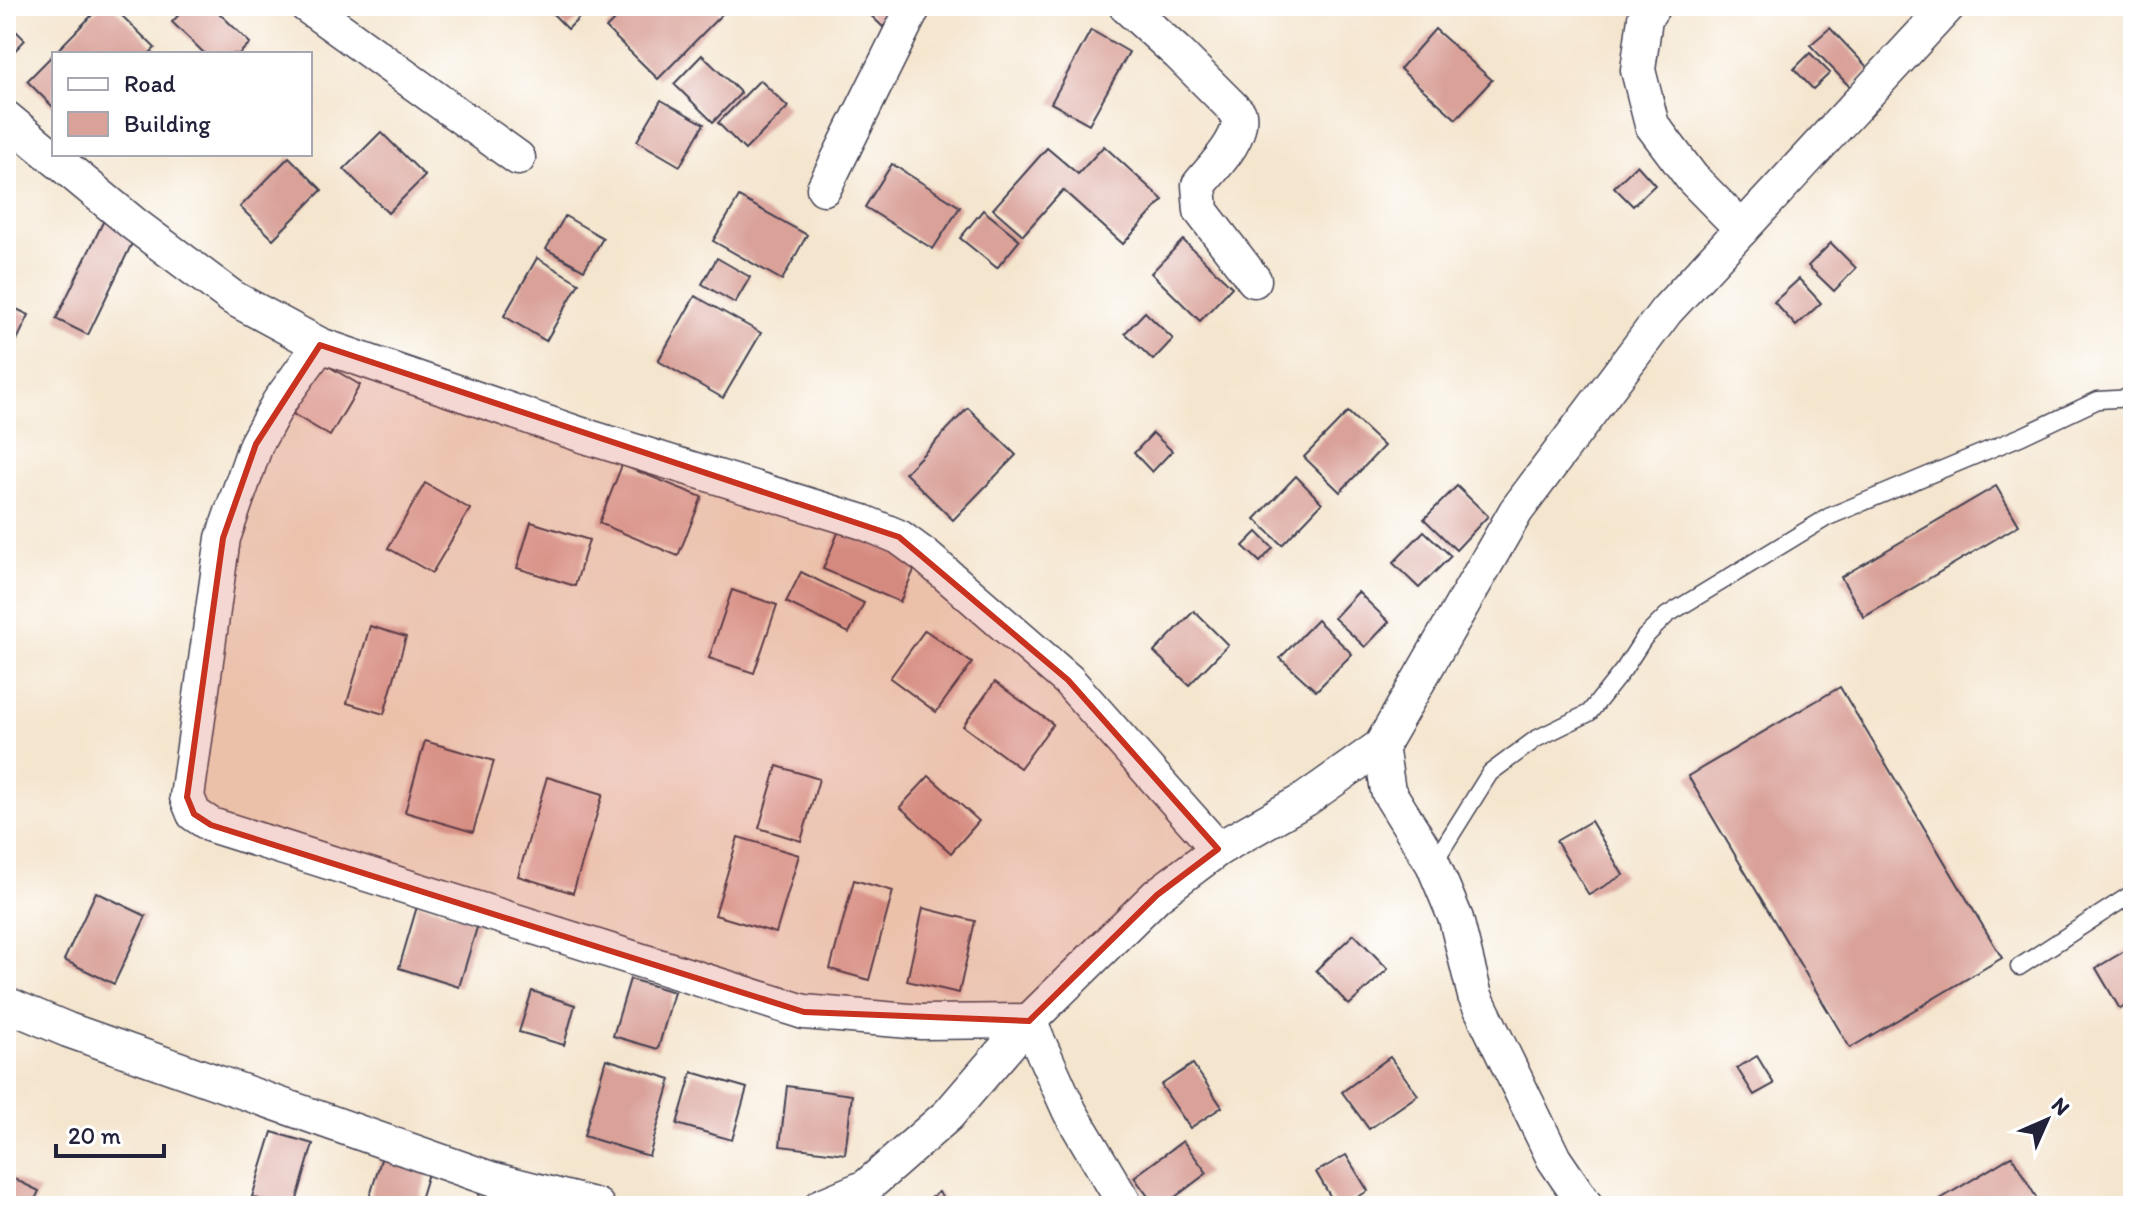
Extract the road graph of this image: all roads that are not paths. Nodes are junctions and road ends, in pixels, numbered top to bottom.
1 (307, 6) edge
2 (914, 6) edge
3 (1126, 6) edge
4 (1653, 6) edge
5 (1948, 6) edge
6 (6, 118) edge
7 (518, 158) dead end
8 (824, 188) dead end
9 (1742, 229) junction
10 (1254, 280) dead end
11 (320, 345) junction
12 (2133, 398) edge
13 (1381, 746) junction
14 (1218, 849) junction
15 (1433, 864) junction
16 (2133, 893) edge
17 (2019, 967) dead end
18 (6, 1004) edge
19 (1029, 1021) junction
20 (597, 1206) edge
21 (821, 1206) edge
22 (1126, 1206) edge
23 (1586, 1206) edge

1 - 7 street
2 - 8 street
3 - 10 street
4 - 9 street
5 - 9 street
6 - 11 street
9 - 13 street
11 - 14 street
11 - 19 street
12 - 15 lane
13 - 14 street
13 - 15 street
14 - 19 street
15 - 23 street
16 - 17 lane
18 - 20 street
19 - 21 street
19 - 22 street

